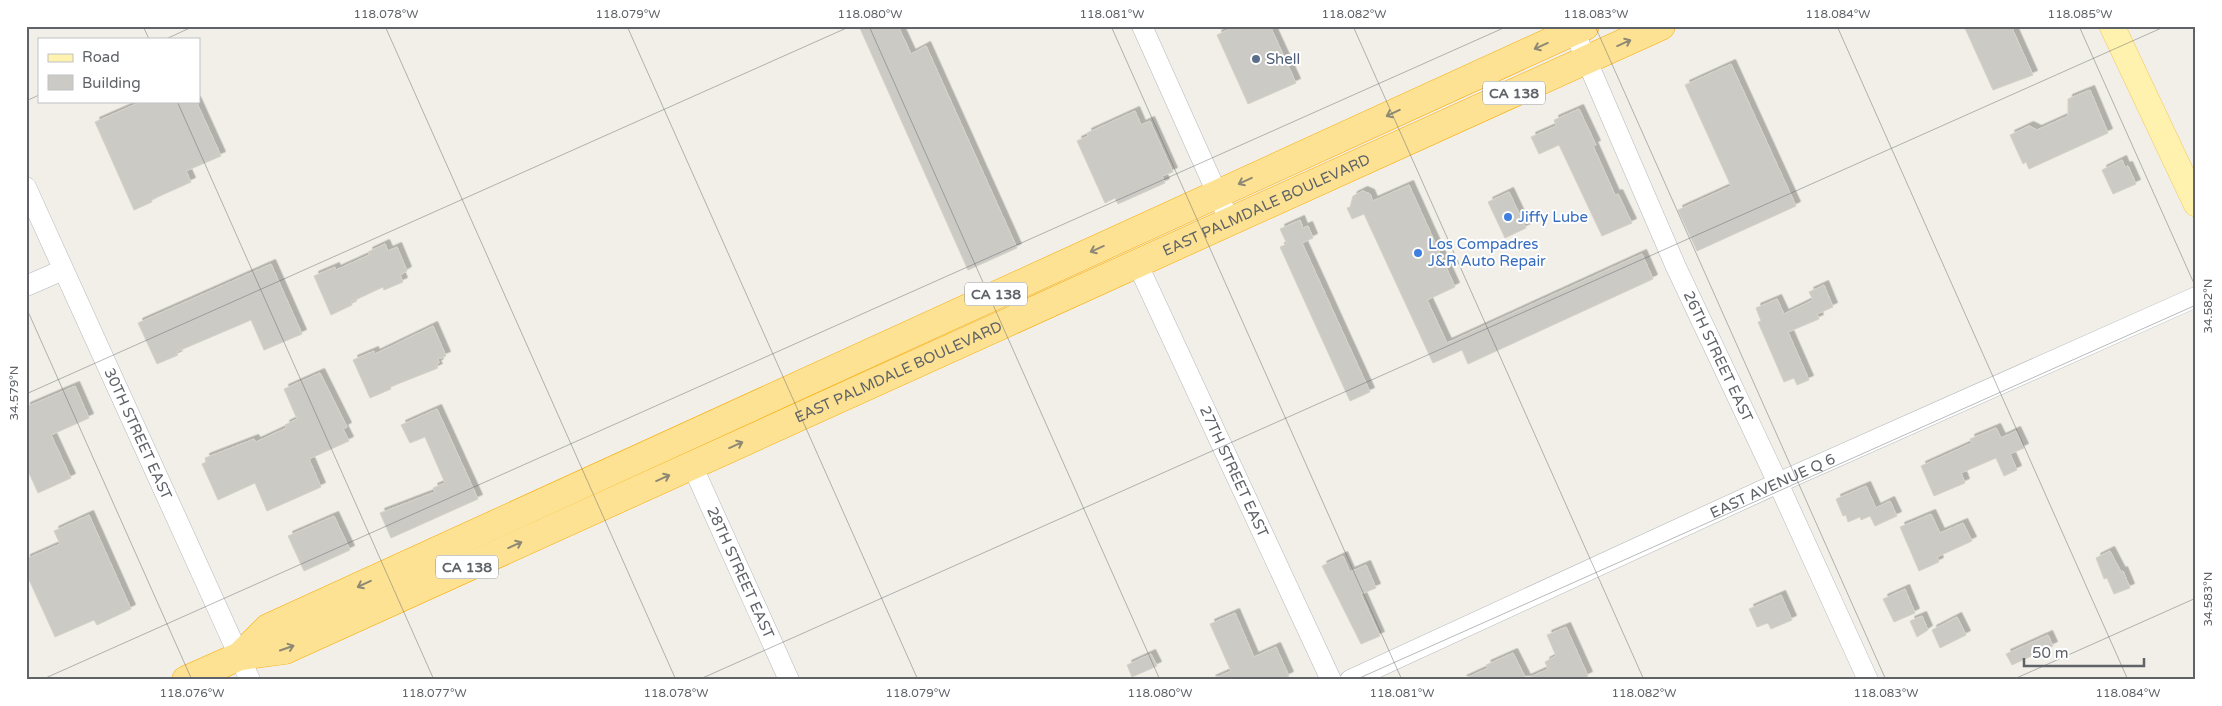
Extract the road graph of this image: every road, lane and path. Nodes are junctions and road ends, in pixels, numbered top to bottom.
1 (1142, 26) edge
2 (1661, 26) edge
3 (2112, 26) edge
4 (1580, 29) edge
5 (1586, 60) junction
6 (26, 187) edge
7 (1217, 194) junction
8 (2196, 204) edge
9 (1230, 222) junction
10 (1137, 263) junction
11 (63, 270) junction
12 (26, 286) edge
13 (2196, 297) edge
14 (692, 465) junction
15 (1778, 483) junction
16 (245, 668) edge
17 (186, 680) edge
18 (788, 680) edge
19 (1331, 680) edge
20 (1350, 680) edge
21 (1868, 680) edge

1 - 7 street
5 -> 2 highway, EAST PALMDALE BOULEVARD / CA 138
3 - 8 main road
4 - 5 street, 26TH STREET EAST
4 -> 7 highway, EAST PALMDALE BOULEVARD / CA 138
5 - 9 highway, EAST PALMDALE BOULEVARD / CA 138
5 - 15 street, 26TH STREET EAST
6 - 11 street, 30TH STREET EAST
7 - 9 street
7 -> 16 highway, EAST PALMDALE BOULEVARD / CA 138
9 - 10 highway, EAST PALMDALE BOULEVARD / CA 138
14 -> 10 highway, EAST PALMDALE BOULEVARD / CA 138
10 - 19 street, 27TH STREET EAST
11 - 12 street
11 - 16 street, 30TH STREET EAST
13 - 15 street, EAST AVENUE Q 6
16 -> 14 highway, EAST PALMDALE BOULEVARD / CA 138
14 - 18 street, 28TH STREET EAST
15 - 20 street, EAST AVENUE Q 6
15 - 21 street, 26TH STREET EAST
16 - 17 highway, EAST PALMDALE BOULEVARD / CA 138

